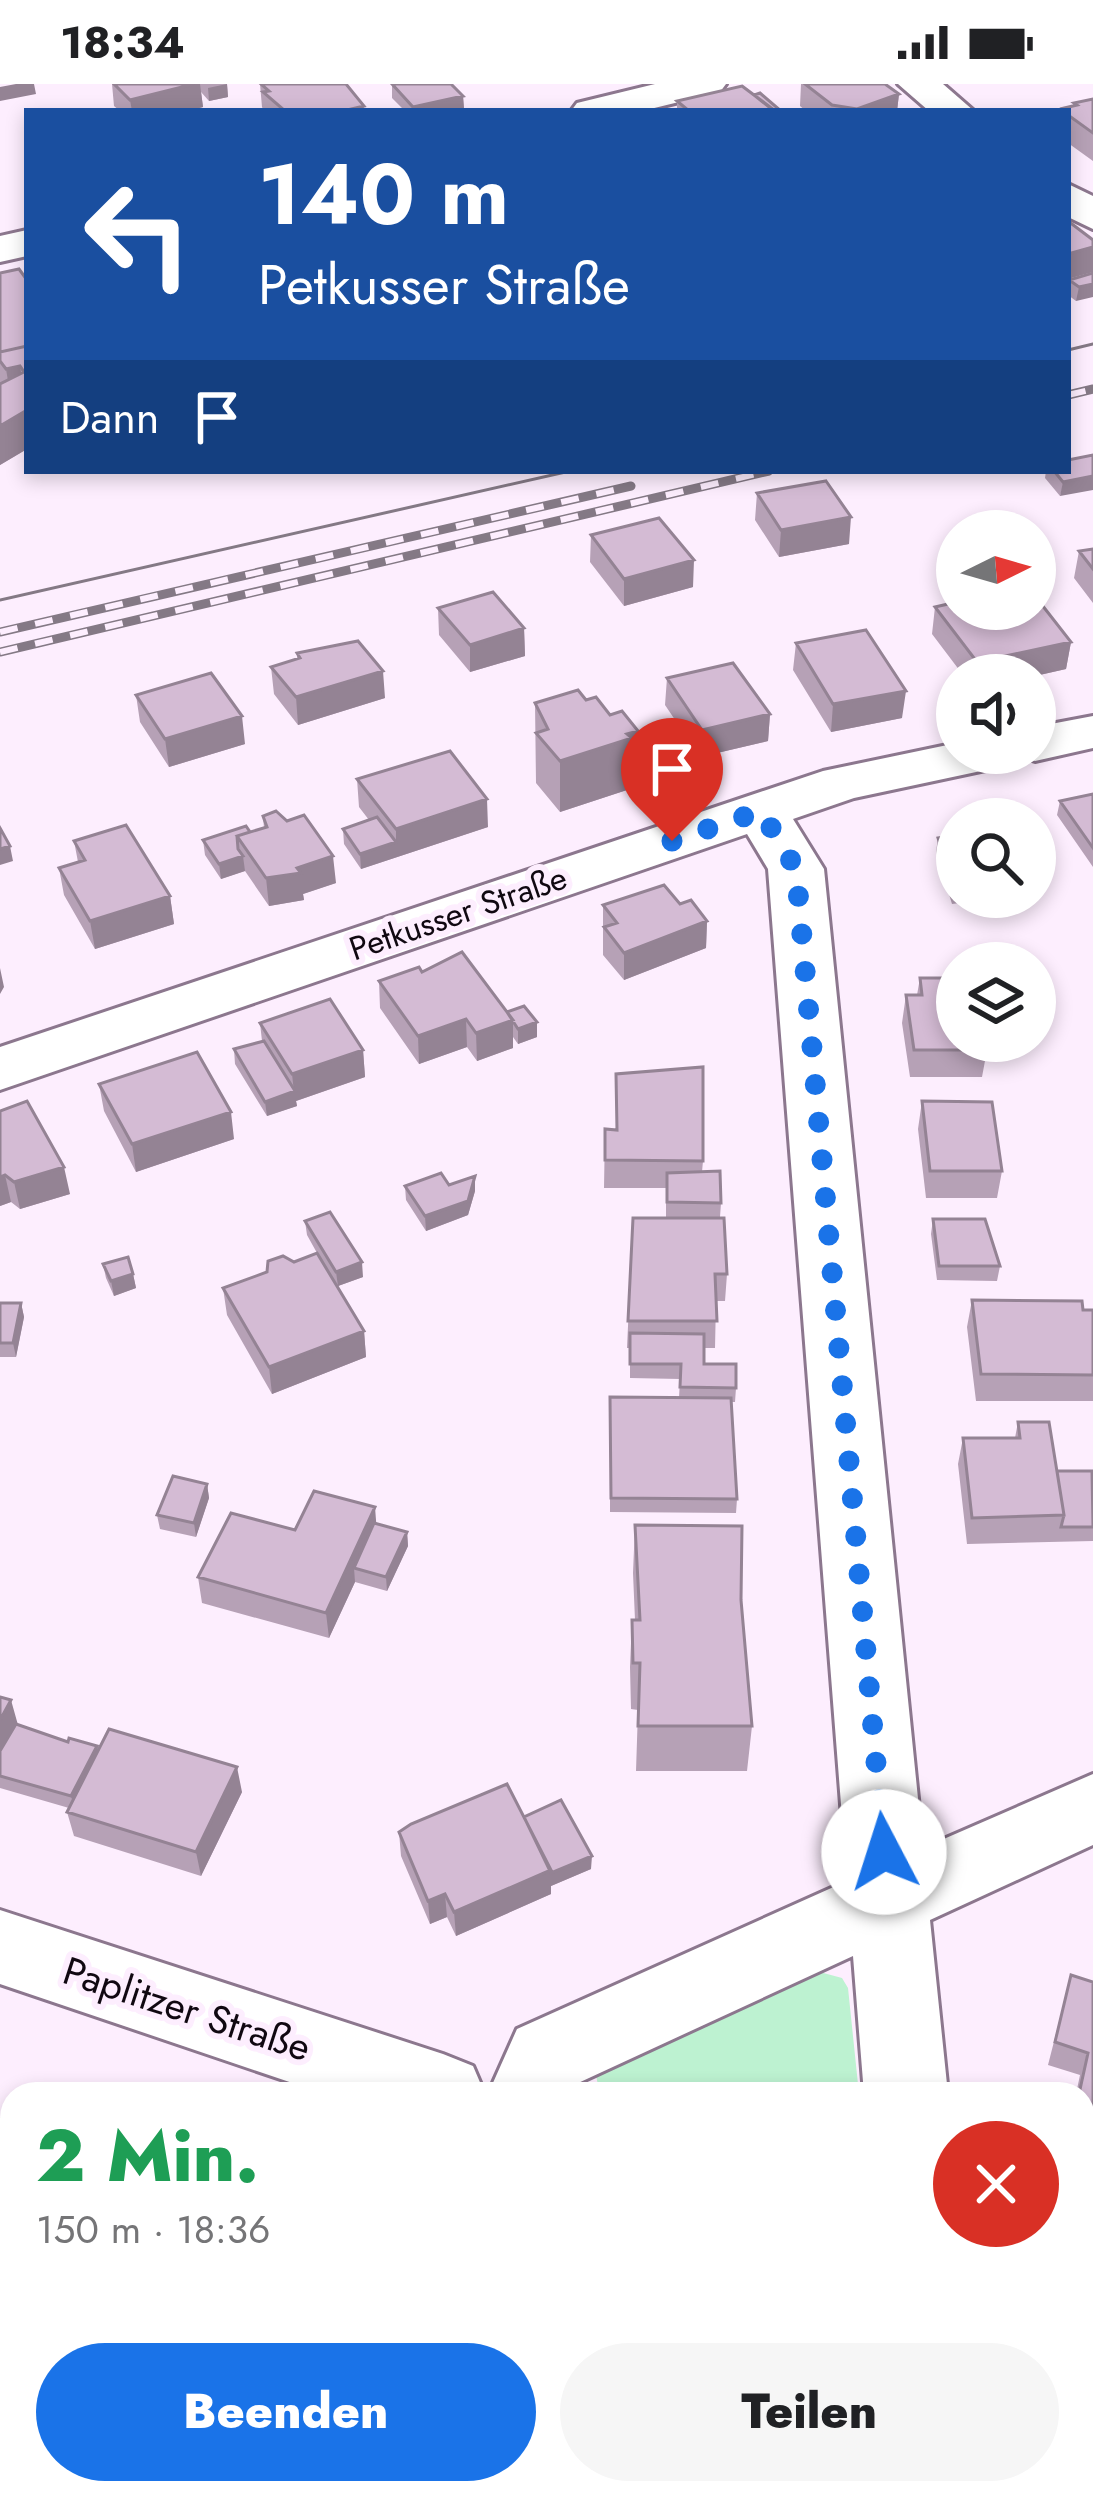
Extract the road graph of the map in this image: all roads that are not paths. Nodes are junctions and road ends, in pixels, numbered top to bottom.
1 (706, 84) edge
2 (918, 84) edge
3 (604, 108) edge
4 (949, 108) edge
5 (1093, 732) edge
6 (1056, 740) edge
7 (936, 764) edge
8 (761, 811) junction
9 (0, 1069) edge
10 (1093, 1808) edge
11 (888, 1899) junction
12 (0, 1947) edge
13 (407, 2082) edge
14 (535, 2082) edge
15 (905, 2082) edge

1 - 3 street
2 - 4 street
5 - 6 street
7 - 8 street, Petkusser Straße
8 - 9 street, Petkusser Straße
8 - 11 street
10 - 11 street
11 - 14 street
11 - 15 street
12 - 13 street, Paplitzer Straße

